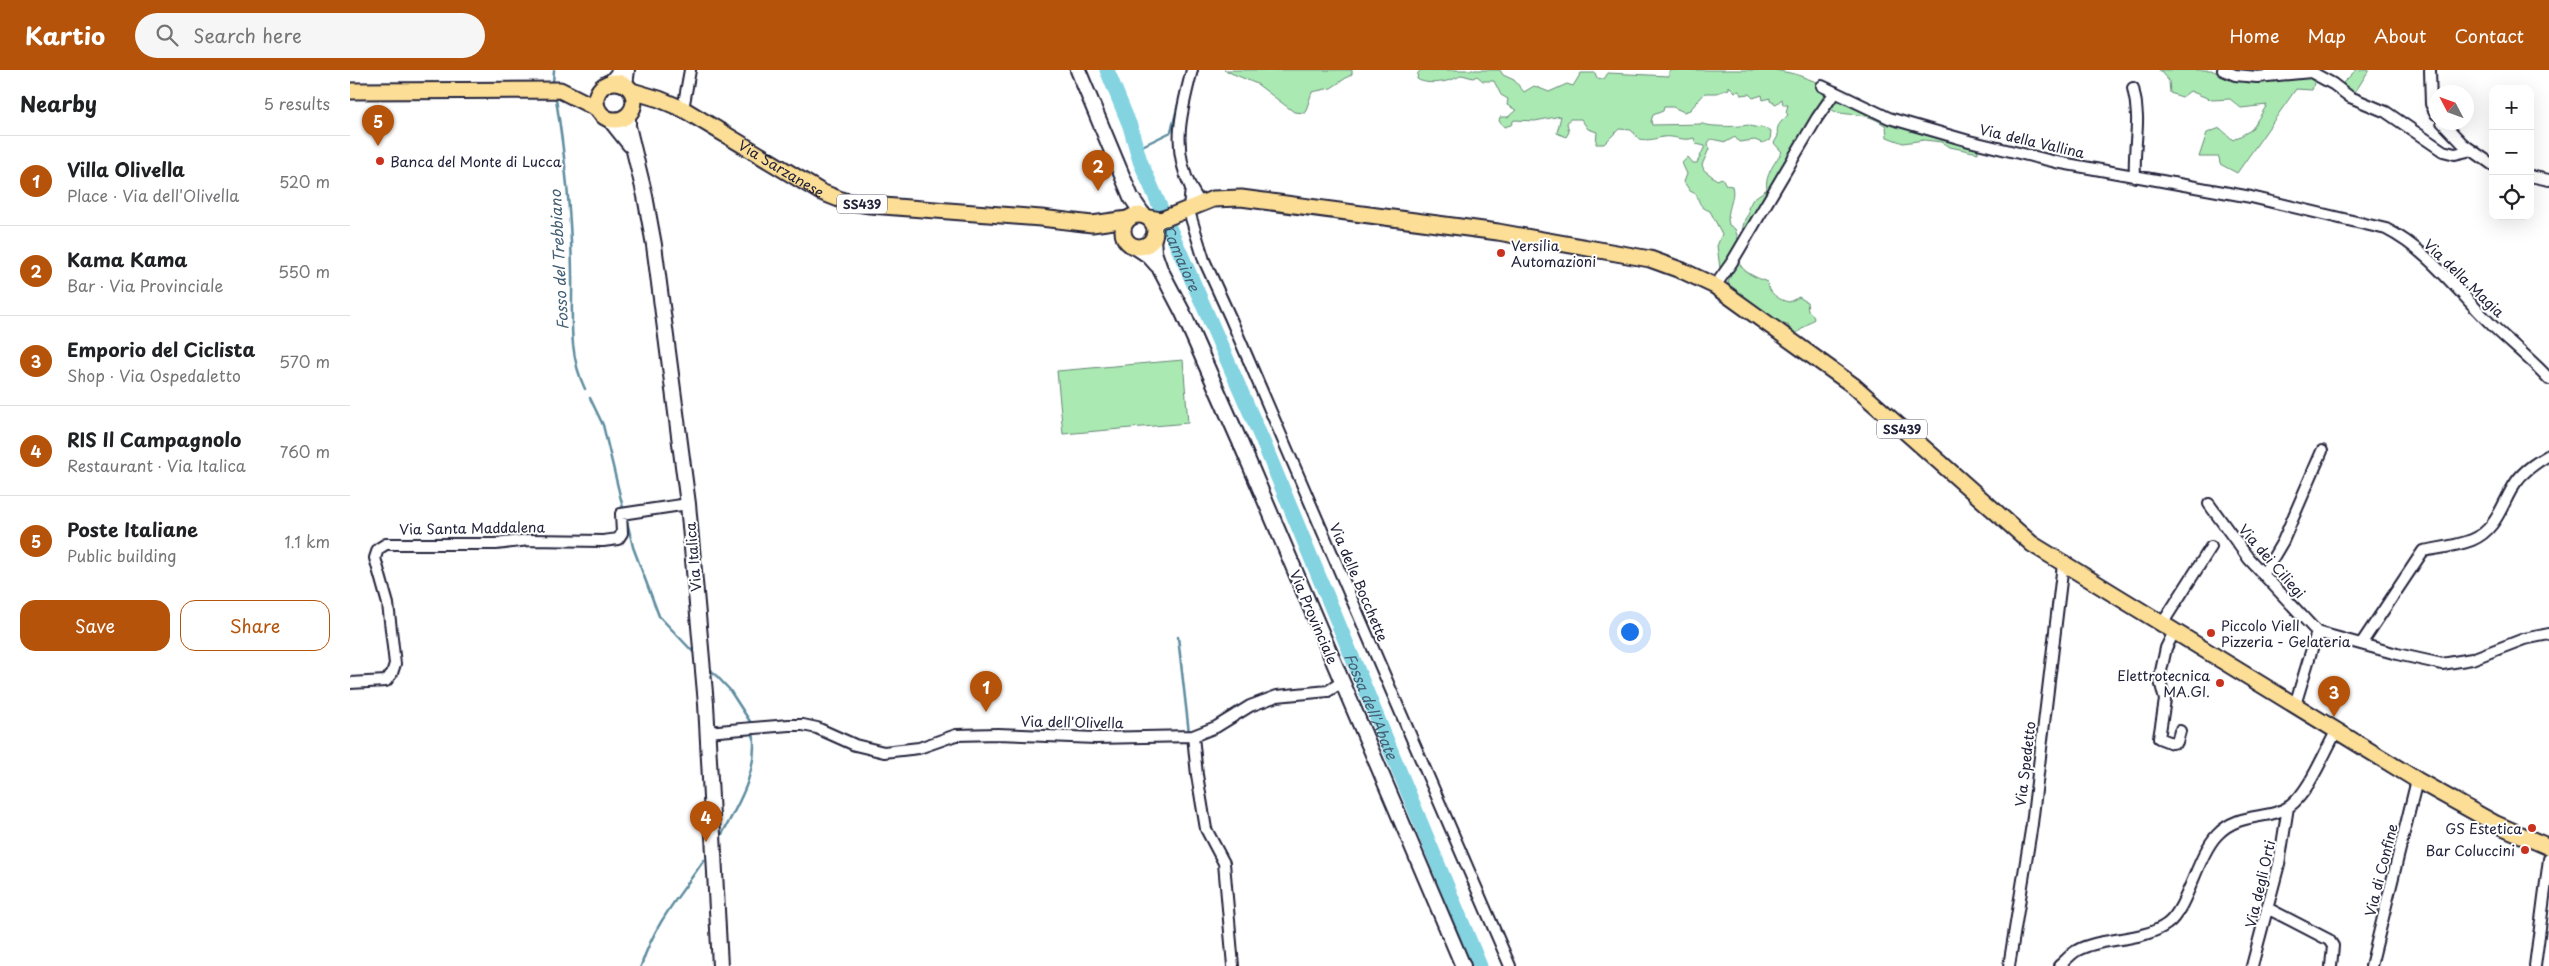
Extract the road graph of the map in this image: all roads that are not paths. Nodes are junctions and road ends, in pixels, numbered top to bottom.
1 (690, 70) edge
2 (1078, 70) edge
3 (1192, 70) edge
4 (2223, 70) edge
5 (2430, 70) edge
6 (619, 81) edge
7 (2430, 85) edge
8 (1822, 86) dead end
9 (2133, 88) dead end
10 (350, 91) edge
11 (568, 92) junction
12 (1835, 92) junction
13 (659, 98) junction
14 (596, 108) junction
15 (683, 109) junction
16 (630, 113) junction
17 (610, 120) junction
18 (2451, 130) edge
19 (2472, 150) junction
20 (634, 151) junction
21 (2489, 162) edge
22 (2135, 177) junction
23 (2534, 177) edge
24 (2549, 180) edge
25 (2229, 193) joint
26 (1191, 207) junction
27 (1145, 223) junction
28 (1092, 224) junction
29 (1130, 243) junction
30 (1160, 269) junction
31 (1715, 286) junction
32 (2549, 379) edge
33 (2322, 451) dead end
34 (2549, 455) edge
35 (688, 504) junction
36 (2210, 504) dead end
37 (2211, 547) dead end
38 (2063, 564) junction
39 (2263, 575) junction
40 (2168, 628) junction
41 (2317, 632) junction
42 (2549, 634) edge
43 (2361, 644) junction
44 (1342, 682) junction
45 (350, 683) edge
46 (2295, 706) junction
47 (2180, 731) dead end
48 (706, 732) junction
49 (2336, 732) junction
50 (1194, 736) junction
51 (2416, 780) junction
52 (2288, 807) junction
53 (2549, 847) edge
54 (2549, 859) edge
55 (2267, 908) junction
56 (2069, 962) edge
57 (720, 966) edge
58 (1232, 966) edge
59 (1463, 966) edge
60 (1510, 966) edge
61 (2009, 966) edge
62 (2059, 966) edge
63 (2252, 966) edge
64 (2331, 966) edge
65 (2371, 966) edge
66 (2535, 966) edge

1 - 15 street
2 - 27 main road, Via Provinciale
3 - 26 street, Via delle Bocchette
4 - 19 street
5 - 7 street
6 - 11 main road, SS439
6 - 13 main road, SS439
6 - 14 main road
6 - 16 main road
8 - 12 street, Via della Vallina
9 - 22 street
10 - 11 main road, SS439
11 - 14 main road, SS439
12 - 22 street, Via della Vallina
12 - 31 street
13 - 15 main road, Via Sarzanese / SS439
13 - 16 main road
14 - 17 main road, SS439
15 - 28 main road, Via Sarzanese / SS439
16 - 17 main road
16 - 20 main road, Via Italica
17 - 20 main road, Via Italica
18 - 19 street
19 - 21 street
20 - 35 main road, Via Italica
22 - 25 street, Via della Vallina
23 - 24 street
25 - 32 street, Via della Magia
26 - 27 main road, SS439
26 - 31 main road, SS439
26 - 60 street, Via delle Bocchette
27 - 28 main road, Via Sarzanese / SS439
27 - 29 main road
27 - 29 main road
27 - 30 main road, Via Provinciale
28 - 29 main road, Via Sarzanese
29 - 30 main road, Via Provinciale
30 - 44 main road, Via Provinciale
31 - 38 main road, SS439
33 - 39 street
34 - 43 street
35 - 45 street, Via Santa Maddalena
35 - 48 main road, Via Italica
36 - 39 street, Via dei Ciliegi
37 - 40 street
38 - 40 main road, SS439
38 - 61 street, Via Spedetto
39 - 41 street, Via dei Ciliegi
40 - 46 main road, SS439
40 - 47 street
41 - 43 street
41 - 46 street
42 - 43 street
44 - 50 street, Via dell'Olivella
44 - 59 main road, Via Provinciale
46 - 49 main road, SS439
48 - 50 street, Via dell'Olivella
48 - 57 main road, Via Italica
49 - 51 main road, SS439
49 - 52 street
50 - 58 street
51 - 53 main road, SS439
51 - 65 street, Via di Confine
52 - 55 street, Via degli Orti
52 - 56 street
54 - 66 street
55 - 63 street, Via degli Orti
55 - 64 street
56 - 62 street

